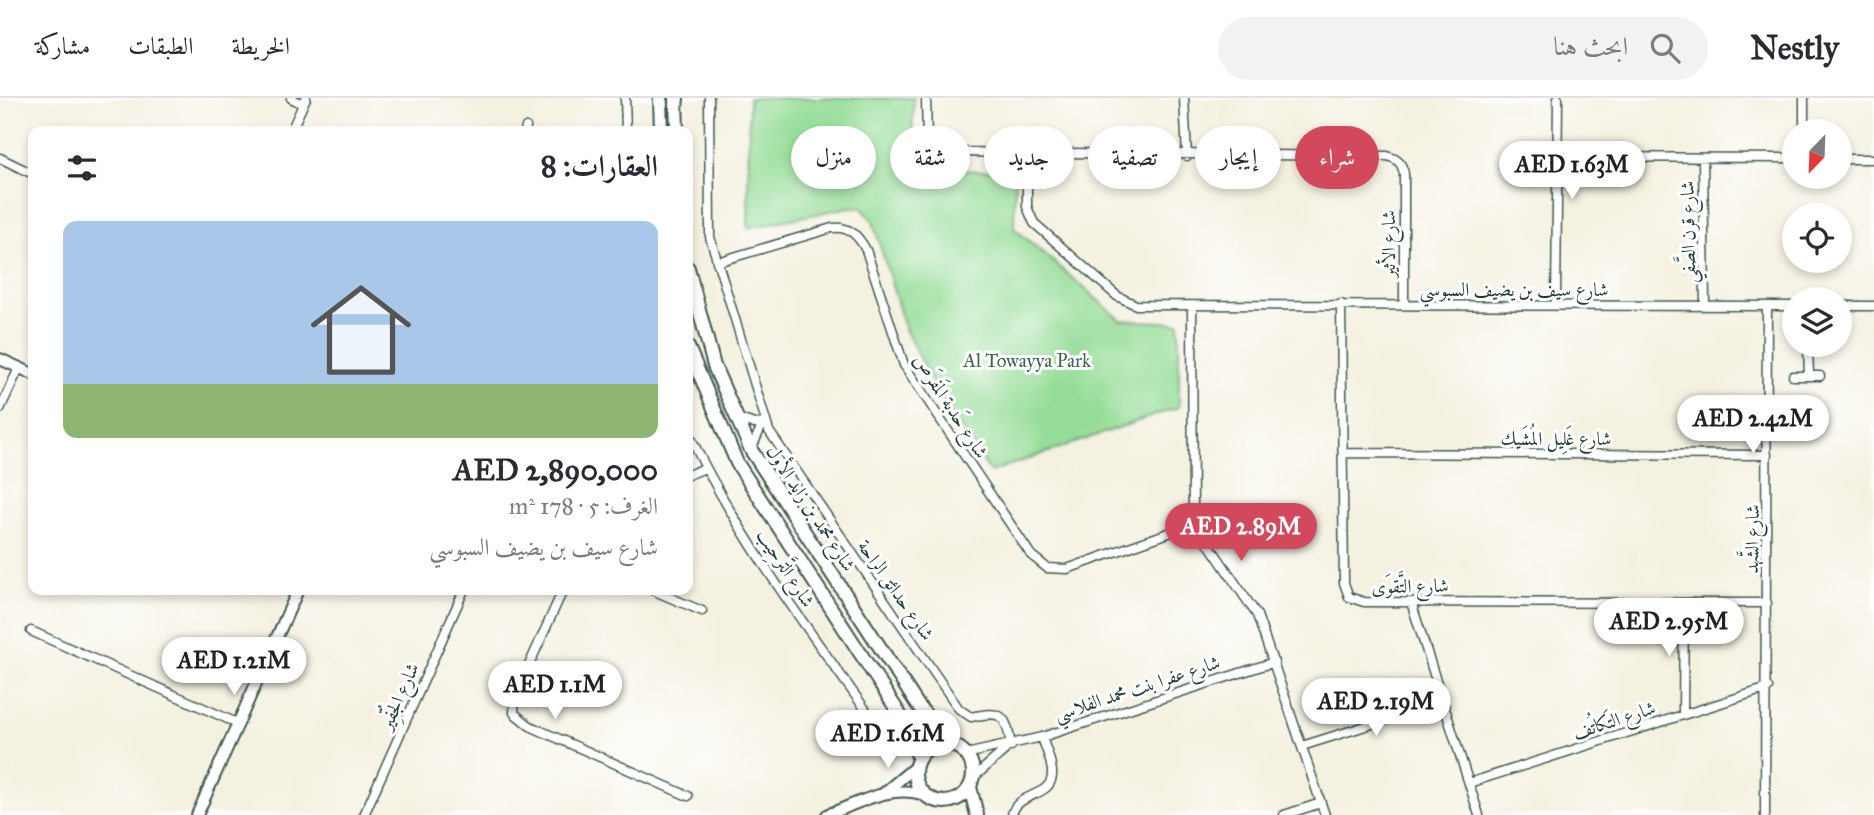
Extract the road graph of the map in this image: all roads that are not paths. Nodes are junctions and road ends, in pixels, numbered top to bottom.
1 (291, 98) edge
2 (625, 98) edge
3 (709, 98) edge
4 (926, 98) edge
5 (1184, 98) edge
6 (1558, 98) edge
7 (1804, 98) edge
8 (660, 100) edge
9 (304, 101) edge
10 (676, 101) edge
11 (1804, 119) edge
12 (293, 126) edge
13 (626, 126) edge
14 (661, 126) edge
15 (677, 126) edge
16 (984, 154) edge
17 (1074, 155) edge
18 (1187, 156) junction
19 (1558, 157) junction
20 (0, 158) edge
21 (1703, 158) junction
22 (1782, 158) edge
23 (1852, 159) edge
24 (1874, 159) edge
25 (28, 172) edge
26 (1027, 189) edge
27 (717, 262) junction
28 (693, 288) edge
29 (1341, 304) junction
30 (1404, 304) junction
31 (1556, 304) junction
32 (1705, 305) junction
33 (1767, 306) junction
34 (1782, 306) edge
35 (1852, 306) edge
36 (1874, 306) edge
37 (1192, 307) junction
38 (1808, 357) edge
39 (0, 359) edge
40 (693, 359) edge
41 (19, 368) junction
42 (28, 372) edge
43 (1793, 376) dead end
44 (1809, 376) junction
45 (1820, 376) dead end
46 (0, 409) edge
47 (734, 417) junction
48 (764, 424) junction
49 (693, 443) edge
50 (751, 450) junction
51 (1344, 453) junction
52 (1767, 455) junction
53 (705, 468) junction
54 (693, 472) edge
55 (1194, 524) junction
56 (296, 595) edge
57 (462, 595) edge
58 (561, 595) edge
59 (664, 595) edge
60 (1411, 602) junction
61 (1684, 603) junction
62 (1768, 603) junction
63 (702, 611) dead end
64 (31, 631) dead end
65 (1274, 662) junction
66 (1768, 688) junction
67 (1441, 702) junction
68 (868, 713) dead end
69 (1683, 714) junction
70 (239, 724) junction
71 (1042, 737) junction
72 (950, 744) junction
73 (1012, 746) junction
74 (1302, 746) junction
75 (966, 754) junction
76 (917, 762) junction
77 (971, 782) junction
78 (1469, 783) junction
79 (924, 795) junction
80 (688, 796) dead end
81 (880, 796) junction
82 (939, 802) junction
83 (1321, 803) junction
84 (197, 815) edge
85 (364, 815) edge
86 (827, 815) edge
87 (954, 815) edge
88 (977, 815) edge
89 (1012, 815) edge
90 (1284, 815) edge
91 (1325, 815) edge
92 (1479, 815) edge
93 (1765, 815) edge

1 - 9 street
2 - 13 street
3 - 27 street, شارع حدائق الراحة
4 - 16 street, شارع الأثير
5 - 18 street
6 - 19 street
7 - 11 street
8 - 14 main road
9 - 12 street
10 - 15 main road
17 - 18 street, شارع الأثير
18 - 30 street, شارع الأثير
19 - 21 street
19 - 31 street
20 - 25 street
21 - 22 street
21 - 32 street, شارع قرن الصَّفي
23 - 24 street
26 - 37 street, شارع سيف بن يضيف السبوسي
27 - 48 street, شارع حدائق الراحة
27 - 55 street, شارع حَدبة المَفرَص
28 - 47 main road, شارع محمد بن زايد الأول
29 - 30 street, شارع سيف بن يضيف السبوسي
29 - 37 street, شارع سيف بن يضيف السبوسي
29 - 51 street, شارع التَّقوَى
30 - 31 street, شارع سيف بن يضيف السبوسي
31 - 32 street, شارع سيف بن يضيف السبوسي
32 - 33 street, شارع سيف بن يضيف السبوسي
33 - 34 street, شارع سيف بن يضيف السبوسي
33 - 52 street, شارع الشَّهد
35 - 36 street
37 - 55 street
38 - 44 street
39 - 41 street
40 - 76 main road, شارع محمد بن زايد الأول
41 - 42 street
41 - 46 street
43 - 44 street
44 - 45 street
47 - 48 street
47 - 50 main road, شارع محمد بن زايد الأول
48 - 50 street
48 - 73 street, شارع حدائق الراحة
49 - 53 street, شارع التَّرحِيب
50 - 72 main road, شارع محمد بن زايد الأول
51 - 52 street, شارع غَلِيل المُشَيك
51 - 60 street, شارع التَّقوَى
52 - 62 street, شارع الشَّهد
53 - 54 street
53 - 68 street, شارع التَّرحِيب
55 - 65 street
56 - 70 street
57 - 85 street, شارع الجُفِّير
58 - 80 street
59 - 63 street
60 - 61 street, شارع التَّقوَى
60 - 67 street
61 - 62 street, شارع التَّقوَى
61 - 69 street
62 - 66 street, شارع الشَّهد
64 - 70 street
65 - 71 street, شارع عفرا بنت محمد الفلاسي
65 - 74 street
66 - 69 street, شارع التَكاتُف
66 - 93 street, شارع الشَّهد
67 - 74 street
67 - 78 street
69 - 78 street, شارع التَكاتُف
70 - 84 street
71 - 73 street, شارع عفرا بنت محمد الفلاسي
71 - 89 street
72 - 75 main road
72 - 76 main road
73 - 75 street, شارع عفرا بنت محمد الفلاسي
73 - 77 street, شارع عفرا بنت محمد الفلاسي
74 - 83 street
75 - 77 main road
76 - 79 main road
76 - 81 street
77 - 82 main road
77 - 88 main road
78 - 92 street
79 - 81 street
79 - 82 main road
81 - 86 street
82 - 87 main road
83 - 90 street
83 - 91 street

